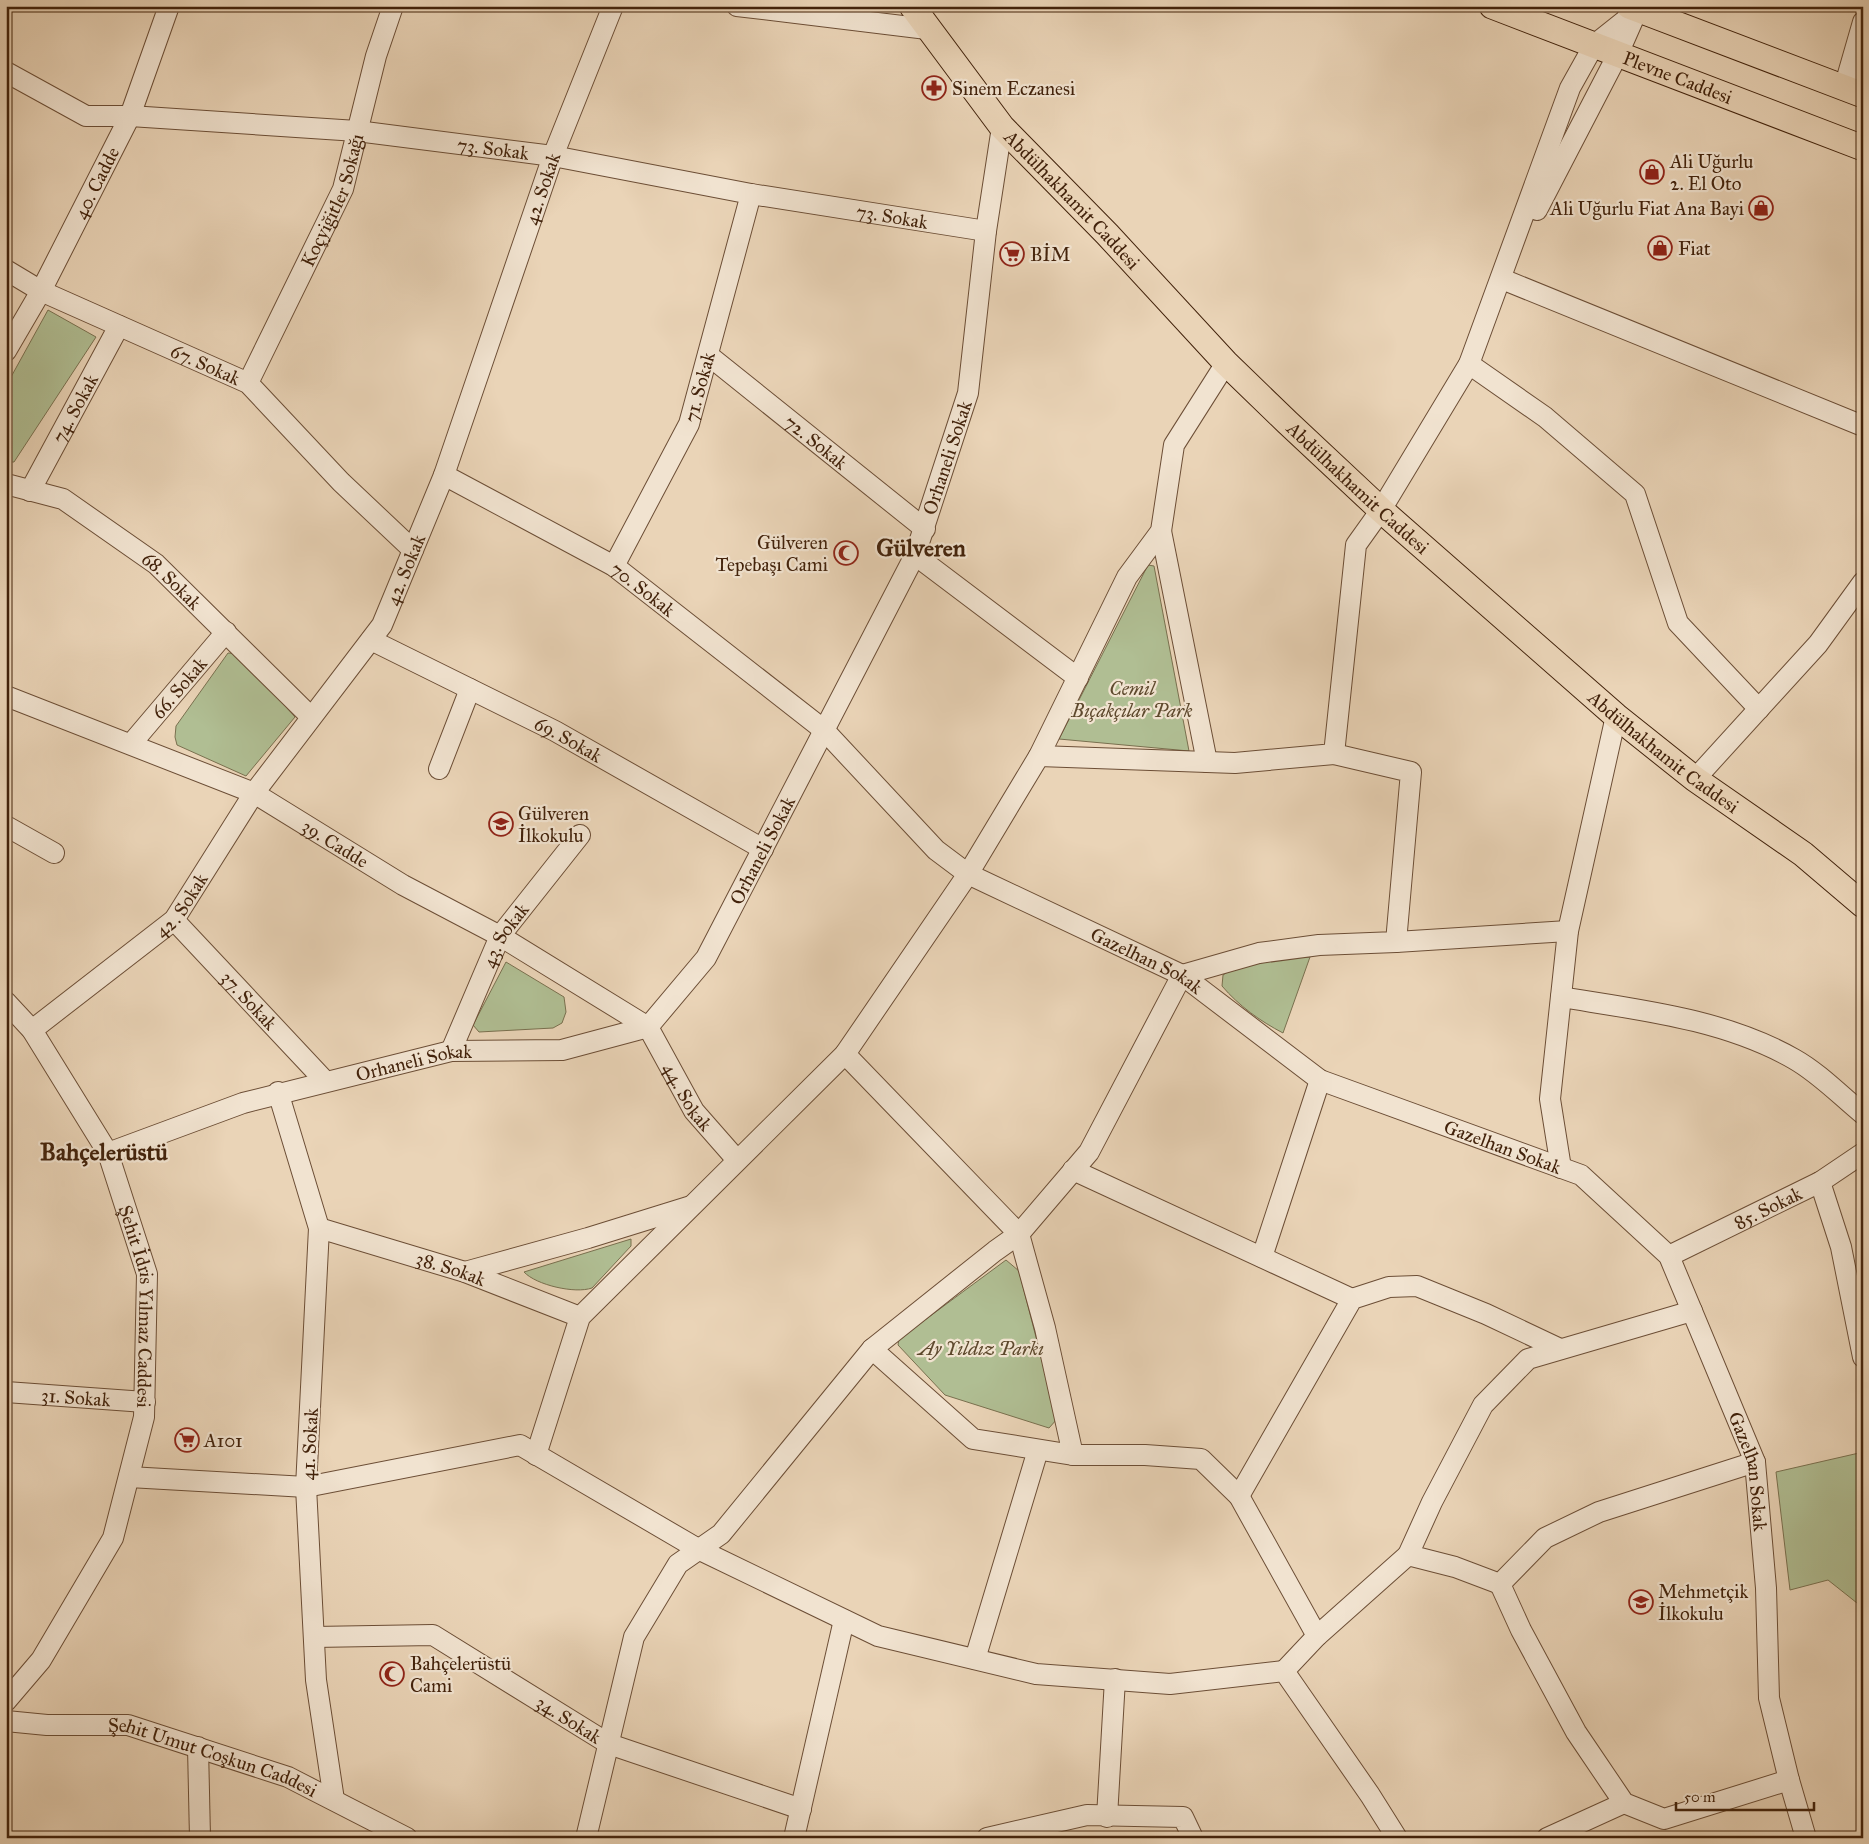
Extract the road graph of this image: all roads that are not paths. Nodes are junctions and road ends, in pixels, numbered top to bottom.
1 (170, 6) edge
2 (393, 6) edge
3 (613, 6) edge
4 (737, 6) edge
5 (912, 6) edge
6 (1492, 6) edge
7 (1635, 7) edge
8 (1863, 22) edge
9 (927, 29) junction
10 (1594, 45) junction
11 (1618, 54) junction
12 (6, 72) edge
13 (1853, 91) edge
14 (130, 116) junction
15 (1002, 127) junction
16 (357, 131) junction
17 (1863, 148) edge
18 (553, 156) junction
19 (751, 194) junction
20 (986, 231) junction
21 (6, 270) edge
22 (1502, 279) junction
23 (41, 291) junction
24 (119, 326) junction
25 (6, 351) edge
26 (708, 355) junction
27 (1226, 363) junction
28 (1470, 364) junction
29 (248, 383) junction
30 (1863, 426) edge
31 (444, 475) junction
32 (6, 484) edge
33 (30, 490) junction
34 (1381, 510) junction
35 (925, 529) junction
36 (1161, 531) junction
37 (413, 550) junction
38 (914, 555) junction
39 (614, 566) junction
40 (1863, 582) edge
41 (226, 632) junction
42 (371, 640) junction
43 (1078, 678) junction
44 (470, 689) junction
45 (6, 696) edge
46 (1760, 709) junction
47 (1616, 716) junction
48 (311, 718) junction
49 (824, 730) junction
50 (131, 744) junction
51 (1334, 754) junction
52 (1039, 756) junction
53 (1207, 762) junction
54 (439, 769) dead end
55 (1695, 779) junction
56 (254, 793) junction
57 (6, 826) edge
58 (580, 835) dead end
59 (763, 848) junction
60 (54, 853) dead end
61 (968, 874) junction
62 (1863, 905) edge
63 (174, 920) junction
64 (1568, 931) junction
65 (500, 936) junction
66 (1396, 942) junction
67 (1182, 975) junction
68 (1561, 998) junction
69 (7, 1003) edge
70 (648, 1027) junction
71 (32, 1030) junction
72 (451, 1051) junction
73 (845, 1054) junction
74 (1320, 1080) junction
75 (325, 1081) junction
76 (278, 1092) junction
77 (1863, 1114) edge
78 (108, 1153) junction
79 (1863, 1153) edge
80 (738, 1160) junction
81 (1561, 1168) junction
82 (1073, 1170) junction
83 (1820, 1182) junction
84 (695, 1205) junction
85 (319, 1228) junction
86 (1019, 1234) junction
87 (1669, 1256) junction
88 (1262, 1257) junction
89 (465, 1272) junction
90 (1352, 1299) junction
91 (1692, 1311) junction
92 (580, 1317) junction
93 (872, 1349) junction
94 (1560, 1349) junction
95 (1863, 1357) edge
96 (6, 1392) edge
97 (144, 1402) junction
98 (1038, 1450) junction
99 (536, 1455) junction
100 (1073, 1455) junction
101 (1755, 1462) junction
102 (128, 1477) junction
103 (306, 1487) junction
104 (1239, 1496) junction
105 (698, 1550) junction
106 (1408, 1555) junction
107 (1500, 1584) junction
108 (844, 1620) junction
109 (1317, 1636) junction
110 (314, 1637) junction
111 (974, 1659) junction
112 (1284, 1671) junction
113 (15, 1677) edge
114 (1115, 1680) junction
115 (6, 1701) edge
116 (6, 1721) edge
117 (609, 1744) junction
118 (198, 1747) junction
119 (1789, 1780) junction
120 (334, 1800) junction
121 (1624, 1803) junction
122 (801, 1808) junction
123 (1107, 1817) junction
124 (200, 1838) edge
125 (407, 1838) edge
126 (586, 1838) edge
127 (794, 1838) edge
128 (987, 1838) edge
129 (1193, 1838) edge
130 (1397, 1838) edge
131 (1547, 1838) edge
132 (1806, 1838) edge

1 - 14 street, 40. Cadde
2 - 16 street, Koçyiğitler Sokağı
3 - 18 street, 42. Sokak
4 - 9 street
5 - 9 main road, Abdülhakhamit Caddesi
6 - 10 main road, Plevne Caddesi
7 - 10 street
7 - 11 street
7 - 13 main road
8 - 13 street
9 - 15 main road, Abdülhakhamit Caddesi
10 - 11 main road, Plevne Caddesi
10 - 22 street
11 - 17 main road, Plevne Caddesi
11 - 22 street
12 - 14 street, 73. Sokak
14 - 16 street, 73. Sokak
14 - 23 street, 40. Cadde
15 - 20 street, Orhaneli Sokak
15 - 27 main road, Abdülhakhamit Caddesi
16 - 18 street, 73. Sokak
16 - 29 street, Koçyiğitler Sokağı
18 - 19 street, 73. Sokak
18 - 31 street, 42. Sokak
19 - 20 street, 73. Sokak
19 - 26 street, 71. Sokak
20 - 35 street, Orhaneli Sokak
21 - 23 street, 67. Sokak
22 - 28 street
22 - 30 street
23 - 24 street, 67. Sokak
23 - 25 street, 40. Cadde
24 - 29 street, 67. Sokak
24 - 33 street, 74. Sokak
26 - 35 street, 72. Sokak
26 - 39 street, 71. Sokak
27 - 34 main road, Abdülhakhamit Caddesi
27 - 36 street
28 - 34 street
28 - 46 street
29 - 37 street, 67. Sokak
31 - 37 street, 42. Sokak
31 - 39 street, 70. Sokak
32 - 33 street, 68. Sokak
33 - 41 street, 68. Sokak
34 - 47 main road, Abdülhakhamit Caddesi
34 - 51 street
35 - 38 street, Orhaneli Sokak
36 - 43 street
36 - 53 street
37 - 42 street, 42. Sokak
38 - 43 street
38 - 49 street, Orhaneli Sokak
39 - 49 street, 70. Sokak
40 - 46 street
41 - 48 street, 68. Sokak
41 - 50 street, 66. Sokak
42 - 44 street, 69. Sokak
42 - 48 street, 42. Sokak
43 - 52 street
44 - 54 street
44 - 59 street, 69. Sokak
45 - 50 street, 39. Cadde
46 - 55 street
47 - 55 main road, Abdülhakhamit Caddesi
47 - 64 street
48 - 56 street, 42. Sokak
49 - 59 street, Orhaneli Sokak
49 - 61 street, Gazelhan Sokak
50 - 56 street, 39. Cadde
51 - 53 street
51 - 66 street
52 - 53 street
52 - 61 street
55 - 62 main road, Abdülhakhamit Caddesi
56 - 63 street, 42. Sokak
56 - 65 street, 39. Cadde
57 - 60 street
58 - 65 street, 43. Sokak
59 - 70 street, Orhaneli Sokak
61 - 67 street, Gazelhan Sokak
61 - 73 street
63 - 71 street, 42. Sokak
63 - 75 street, 37. Sokak
64 - 66 street
64 - 68 street
65 - 70 street, 39. Cadde
65 - 72 street, 43. Sokak
66 - 67 street
67 - 74 street, Gazelhan Sokak
67 - 82 street
68 - 77 street
68 - 81 street
69 - 71 street, Şehit İdris Yılmaz Caddesi
70 - 72 street, Orhaneli Sokak
70 - 80 street, 44. Sokak
71 - 78 street, Şehit İdris Yılmaz Caddesi
72 - 75 street, Orhaneli Sokak
73 - 80 street
73 - 86 street
74 - 81 street, Gazelhan Sokak
74 - 88 street
75 - 76 street, Orhaneli Sokak
76 - 78 street, Orhaneli Sokak
76 - 85 street, 41. Sokak
78 - 97 street, Şehit İdris Yılmaz Caddesi
79 - 83 street, 85. Sokak
80 - 84 street
81 - 87 street, Gazelhan Sokak
82 - 86 street
82 - 88 street
83 - 87 street, 85. Sokak
83 - 95 street
84 - 89 street
84 - 92 street
85 - 89 street, 38. Sokak
85 - 103 street, 41. Sokak
86 - 93 street
86 - 100 street
87 - 91 street, Gazelhan Sokak
88 - 90 street
89 - 92 street, 38. Sokak
90 - 94 street
90 - 104 street
91 - 94 street
91 - 101 street, Gazelhan Sokak
92 - 99 street
93 - 98 street
93 - 105 street
94 - 106 street
96 - 97 street, 31. Sokak
97 - 102 street, Şehit İdris Yılmaz Caddesi
98 - 100 street
98 - 111 street
99 - 103 street
99 - 105 street
100 - 104 street
101 - 107 street
101 - 119 street, Gazelhan Sokak
102 - 103 street
102 - 113 street, Şehit İdris Yılmaz Caddesi
103 - 110 street, 41. Sokak
104 - 109 street
105 - 108 street
105 - 117 street
106 - 107 street
106 - 109 street
107 - 121 street
108 - 111 street
108 - 122 street
109 - 112 street
110 - 117 street, 34. Sokak
110 - 120 street, 41. Sokak
111 - 114 street
112 - 114 street
112 - 130 street
113 - 115 street, Şehit İdris Yılmaz Caddesi
114 - 123 street
116 - 118 street, Şehit Umut Coşkun Caddesi
117 - 122 street, 34. Sokak
117 - 126 street
118 - 120 street, Şehit Umut Coşkun Caddesi
118 - 124 street
119 - 121 street
119 - 132 street, Gazelhan Sokak
120 - 125 street, Şehit Umut Coşkun Caddesi
121 - 131 street
122 - 127 street
123 - 128 street
123 - 129 street

